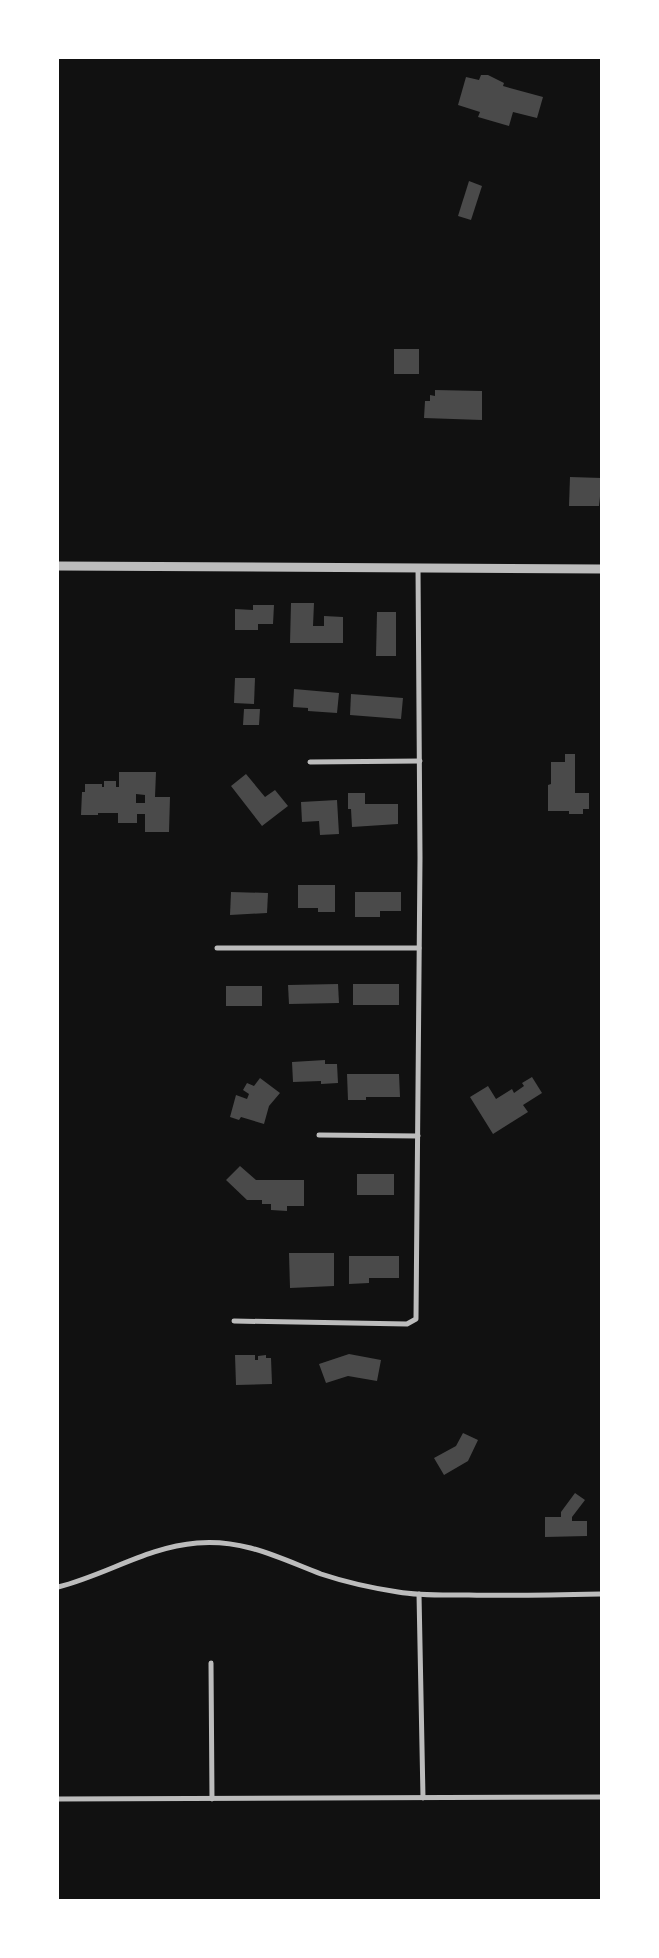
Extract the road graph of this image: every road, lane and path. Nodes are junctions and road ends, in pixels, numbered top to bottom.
1 (58, 566) edge
2 (418, 567) junction
3 (602, 569) edge
4 (420, 761) junction
5 (310, 762) dead end
6 (218, 948) dead end
7 (419, 948) junction
8 (319, 1135) dead end
9 (418, 1136) junction
10 (234, 1321) dead end
11 (58, 1587) edge
12 (419, 1594) junction
13 (602, 1594) edge
14 (212, 1663) dead end
15 (602, 1797) edge
16 (422, 1798) junction
17 (58, 1799) edge
18 (212, 1799) junction

1 - 2 street
2 - 3 street
2 - 4 street
4 - 5 street
4 - 7 street
6 - 7 street
7 - 9 street
8 - 9 street
9 - 10 street
11 - 12 street
12 - 13 street
12 - 16 street
14 - 18 street
15 - 16 street
16 - 18 street
17 - 18 street

